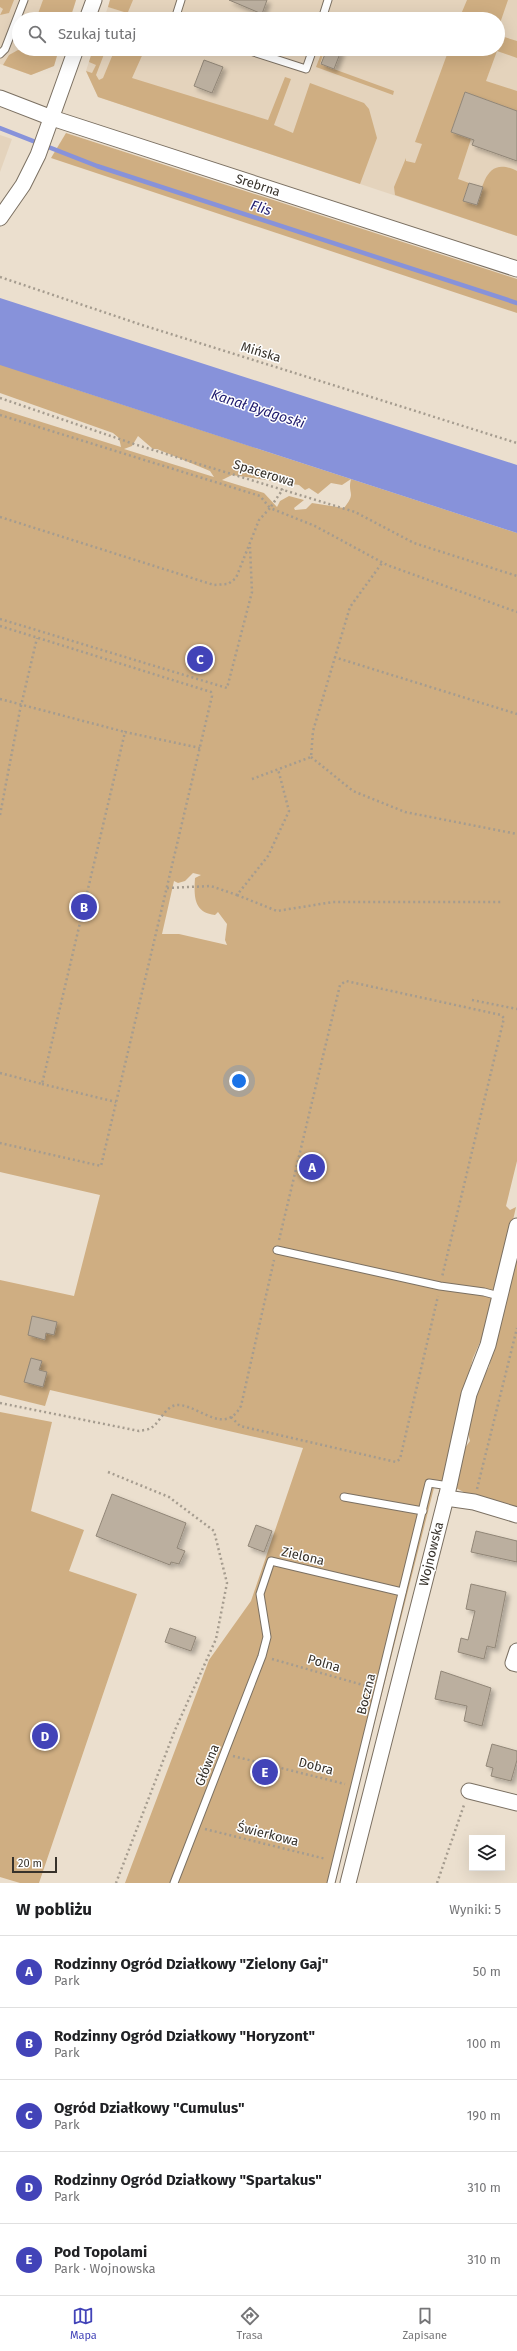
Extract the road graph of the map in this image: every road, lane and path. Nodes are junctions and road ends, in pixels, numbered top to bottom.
1 (24, 0) edge
2 (94, 0) edge
3 (181, 0) edge
4 (328, 0) edge
5 (19, 12) edge
6 (90, 12) edge
7 (177, 12) edge
8 (324, 12) edge
9 (12, 31) edge
10 (0, 54) edge
11 (74, 56) edge
12 (266, 56) edge
13 (311, 56) edge
14 (0, 98) edge
15 (52, 118) junction
16 (0, 218) edge
17 (517, 269) edge
18 (0, 277) edge
19 (0, 398) edge
20 (0, 414) edge
21 (517, 443) edge
22 (283, 489) junction
23 (270, 508) junction
24 (0, 517) edge
25 (250, 546) junction
26 (382, 563) junction
27 (517, 576) edge
28 (517, 612) edge
29 (0, 619) edge
30 (0, 626) edge
31 (37, 638) junction
32 (334, 658) junction
33 (0, 700) edge
34 (21, 705) junction
35 (517, 714) edge
36 (126, 732) junction
37 (200, 748) junction
38 (311, 757) junction
39 (278, 769) junction
40 (252, 779) dead end
41 (0, 815) edge
42 (517, 834) edge
43 (167, 888) junction
44 (237, 895) junction
45 (501, 902) dead end
46 (472, 1000) dead end
47 (517, 1009) edge
48 (0, 1074) edge
49 (42, 1084) junction
50 (116, 1102) junction
51 (0, 1143) edge
52 (517, 1226) edge
53 (277, 1250) junction
54 (440, 1286) junction
55 (499, 1296) junction
56 (517, 1328) edge
57 (0, 1403) edge
58 (231, 1417) junction
59 (108, 1472) dead end
60 (447, 1492) junction
61 (344, 1497) dead end
62 (474, 1502) junction
63 (423, 1511) junction
64 (517, 1516) edge
65 (402, 1592) junction
66 (517, 1651) edge
67 (262, 1656) junction
68 (517, 1664) edge
69 (380, 1689) junction
70 (225, 1754) junction
71 (355, 1786) junction
72 (469, 1791) joint
73 (517, 1803) edge
74 (195, 1826) junction
75 (336, 1861) junction
76 (116, 1883) edge
77 (174, 1883) edge
78 (331, 1883) edge
79 (348, 1883) edge
80 (437, 1883) edge

1 - 5 lane
2 - 6 street
3 - 7 lane
4 - 8 lane
9 - 10 lane
11 - 15 street
12 - 13 lane
14 - 15 street, Srebrna
15 - 16 street
15 - 17 street, Srebrna
18 - 21 path, Mińska
19 - 22 path, Spacerowa
20 - 23 path
22 - 23 path
22 - 27 path, Spacerowa
23 - 25 path
23 - 26 path
24 - 25 path
25 - 29 path
26 - 28 path
26 - 32 path
30 - 31 path
31 - 34 path
31 - 37 path
32 - 35 path
32 - 38 path
33 - 34 path
34 - 36 path
34 - 41 path
36 - 37 path
36 - 49 path
37 - 43 path
38 - 39 path
38 - 42 path
39 - 40 path
39 - 44 path
43 - 44 path
43 - 50 path
44 - 45 path
46 - 47 path
48 - 49 path
49 - 50 path
50 - 51 path
52 - 55 street, Wojnowska
53 - 54 lane
53 - 54 path
53 - 58 path
54 - 55 lane
54 - 58 path
55 - 60 street, Wojnowska
56 - 62 path
57 - 58 path
59 - 76 path
60 - 62 street
60 - 63 lane, Boczna
60 - 79 street, Wojnowska
61 - 63 lane
62 - 64 street
63 - 65 lane, Boczna
65 - 67 lane, Zielona
65 - 69 lane, Boczna
66 - 68 street
67 - 69 path, Polna
67 - 70 lane, Główna
69 - 71 lane, Boczna
70 - 71 path, Dobra
70 - 74 lane, Główna
71 - 75 lane, Boczna
72 - 73 street
72 - 80 path
74 - 75 path, Świerkowa
74 - 77 lane, Główna
75 - 78 lane, Boczna

